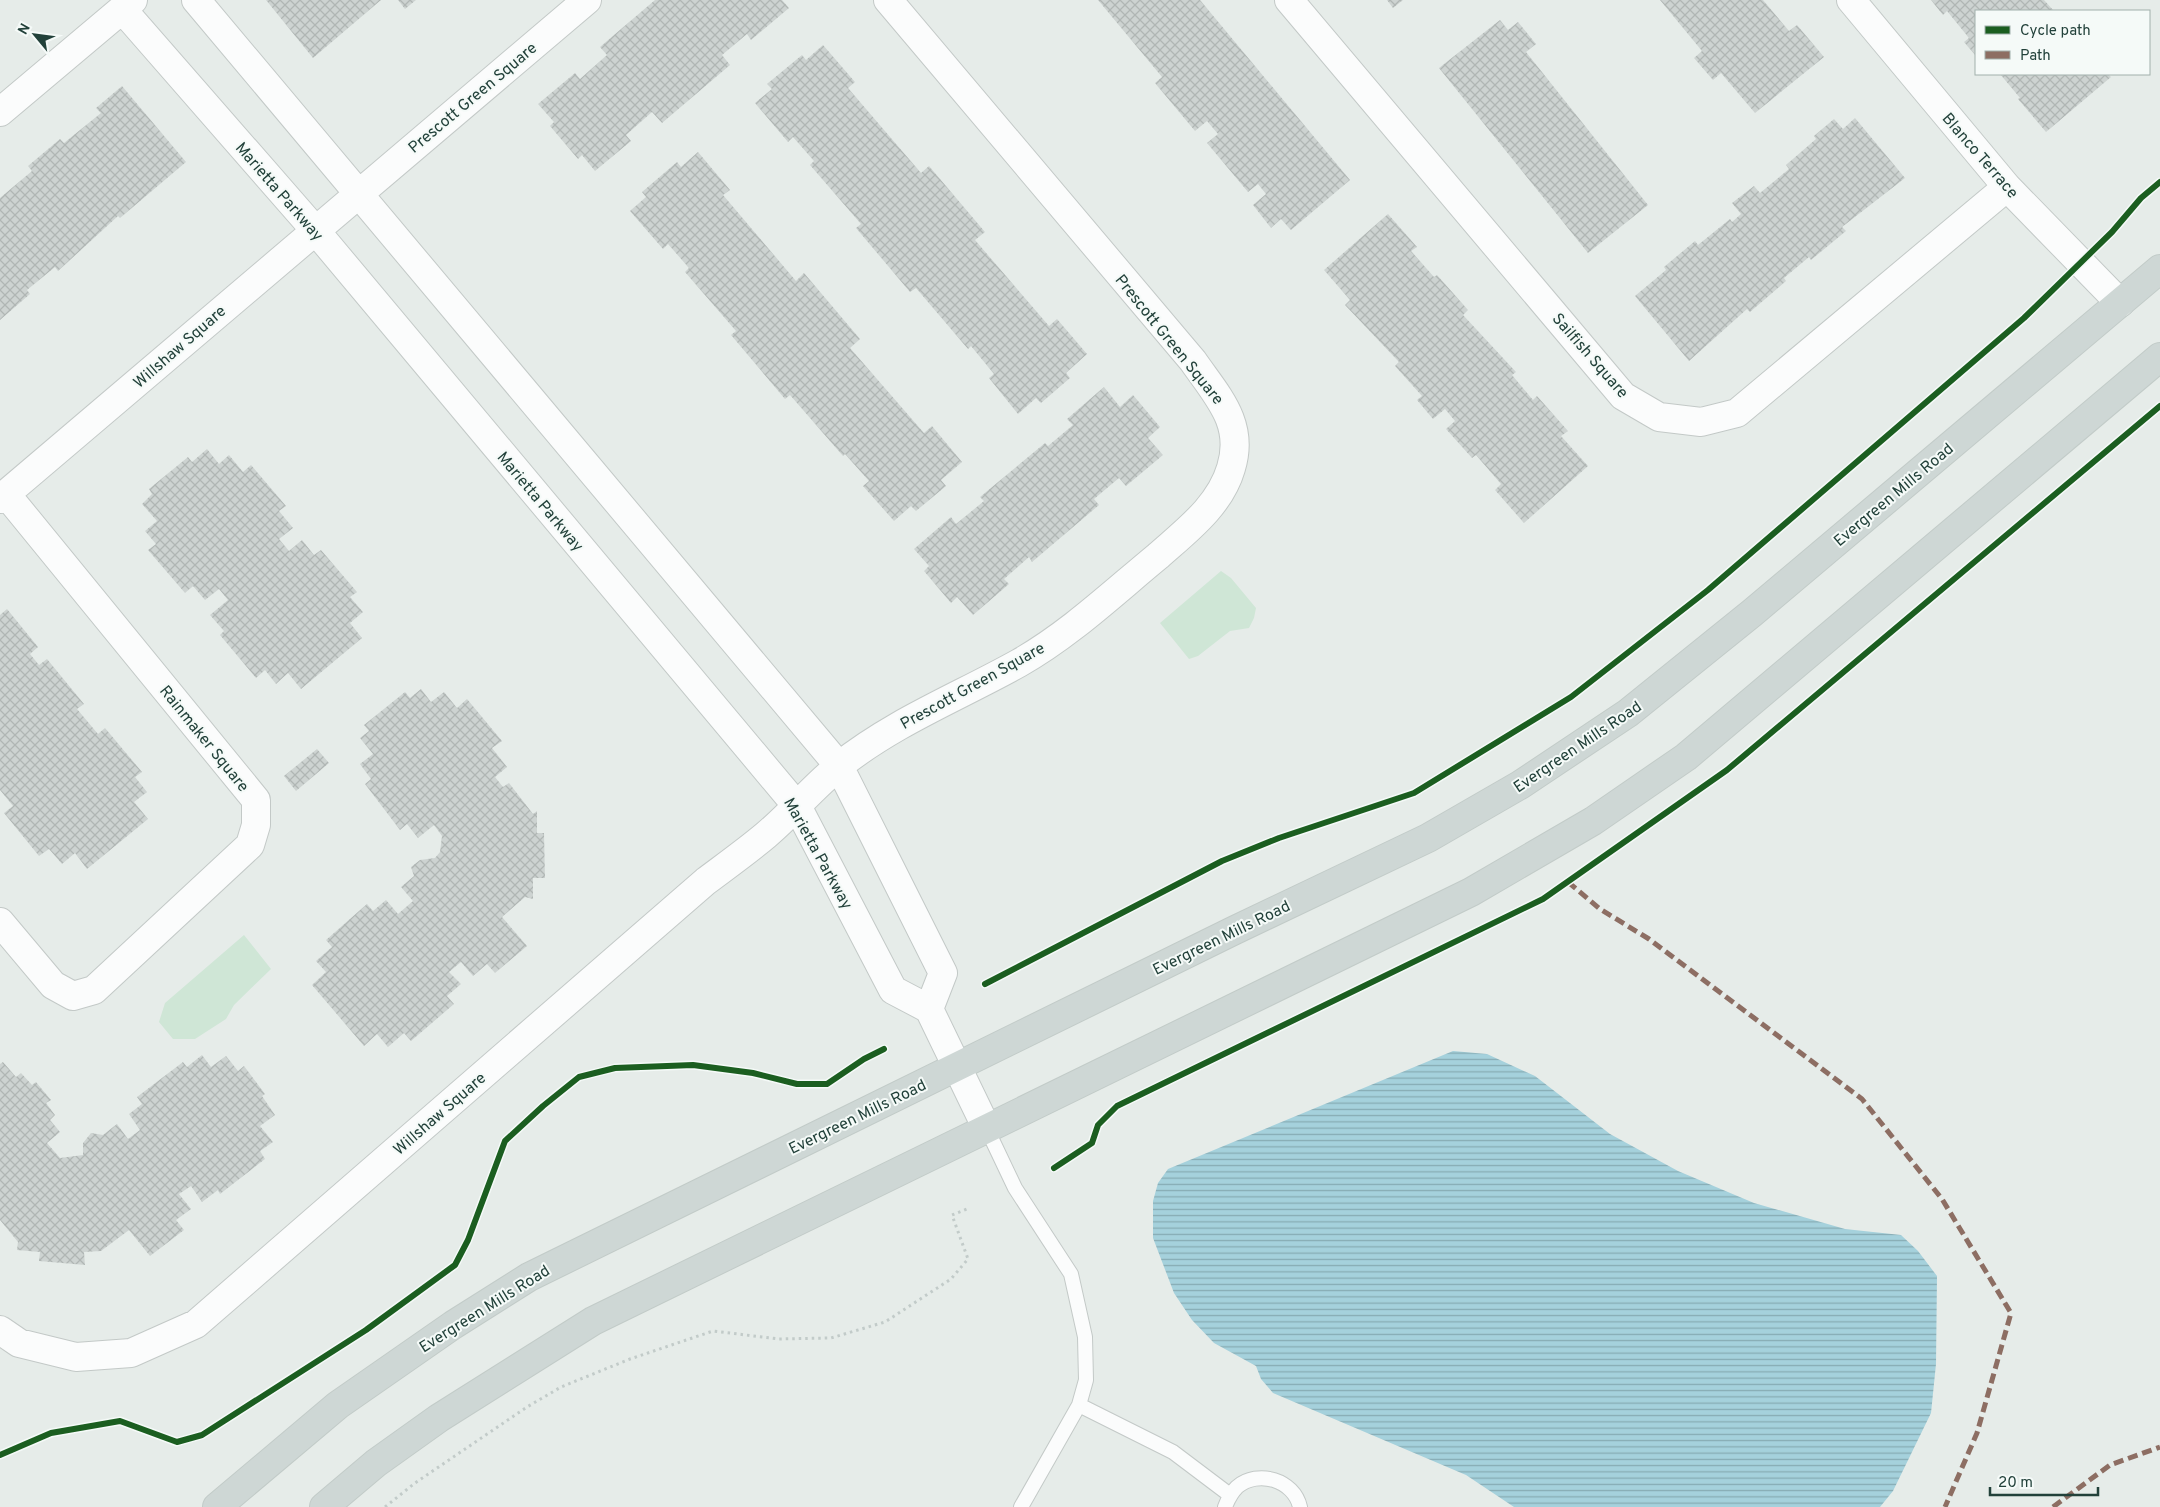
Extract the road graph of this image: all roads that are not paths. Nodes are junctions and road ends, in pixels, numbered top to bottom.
1 (196, 0) edge
2 (586, 0) edge
3 (888, 0) edge
4 (1290, 0) edge
5 (1850, 0) edge
6 (128, 4) edge
7 (0, 112) edge
8 (2007, 187) junction
9 (358, 194) junction
10 (314, 230) junction
11 (2160, 269) edge
12 (2120, 304) junction
13 (2160, 358) edge
14 (3, 496) edge
15 (839, 766) junction
16 (797, 806) junction
17 (0, 922) edge
18 (929, 1010) junction
19 (957, 1067) junction
20 (987, 1129) junction
21 (0, 1330) edge
22 (1079, 1405) junction
23 (1228, 1501) edge
24 (217, 1507) edge
25 (324, 1507) edge
26 (1021, 1507) edge
27 (1300, 1507) edge

1 - 9 street
2 - 9 street, Prescott Green Square
3 - 15 street, Prescott Green Square
4 - 8 street, Sailfish Square
5 - 8 street, Blanco Terrace
6 - 7 street
6 - 10 street, Marietta Parkway
8 - 12 street, Blanco Terrace
9 - 10 street, Willshaw Square
9 - 15 street
10 - 14 street, Willshaw Square
10 - 16 street, Marietta Parkway
11 - 12 main road, Evergreen Mills Road
12 - 19 main road, Evergreen Mills Road
13 - 20 main road
14 - 17 street, Rainmaker Square
15 - 16 street, Willshaw Square
15 - 18 street
16 - 18 street, Marietta Parkway
16 - 21 street, Willshaw Square
18 - 19 street
19 - 20 street
19 - 24 main road, Evergreen Mills Road
20 - 22 lane
20 - 25 main road
22 - 23 lane
22 - 26 lane
23 - 27 lane

